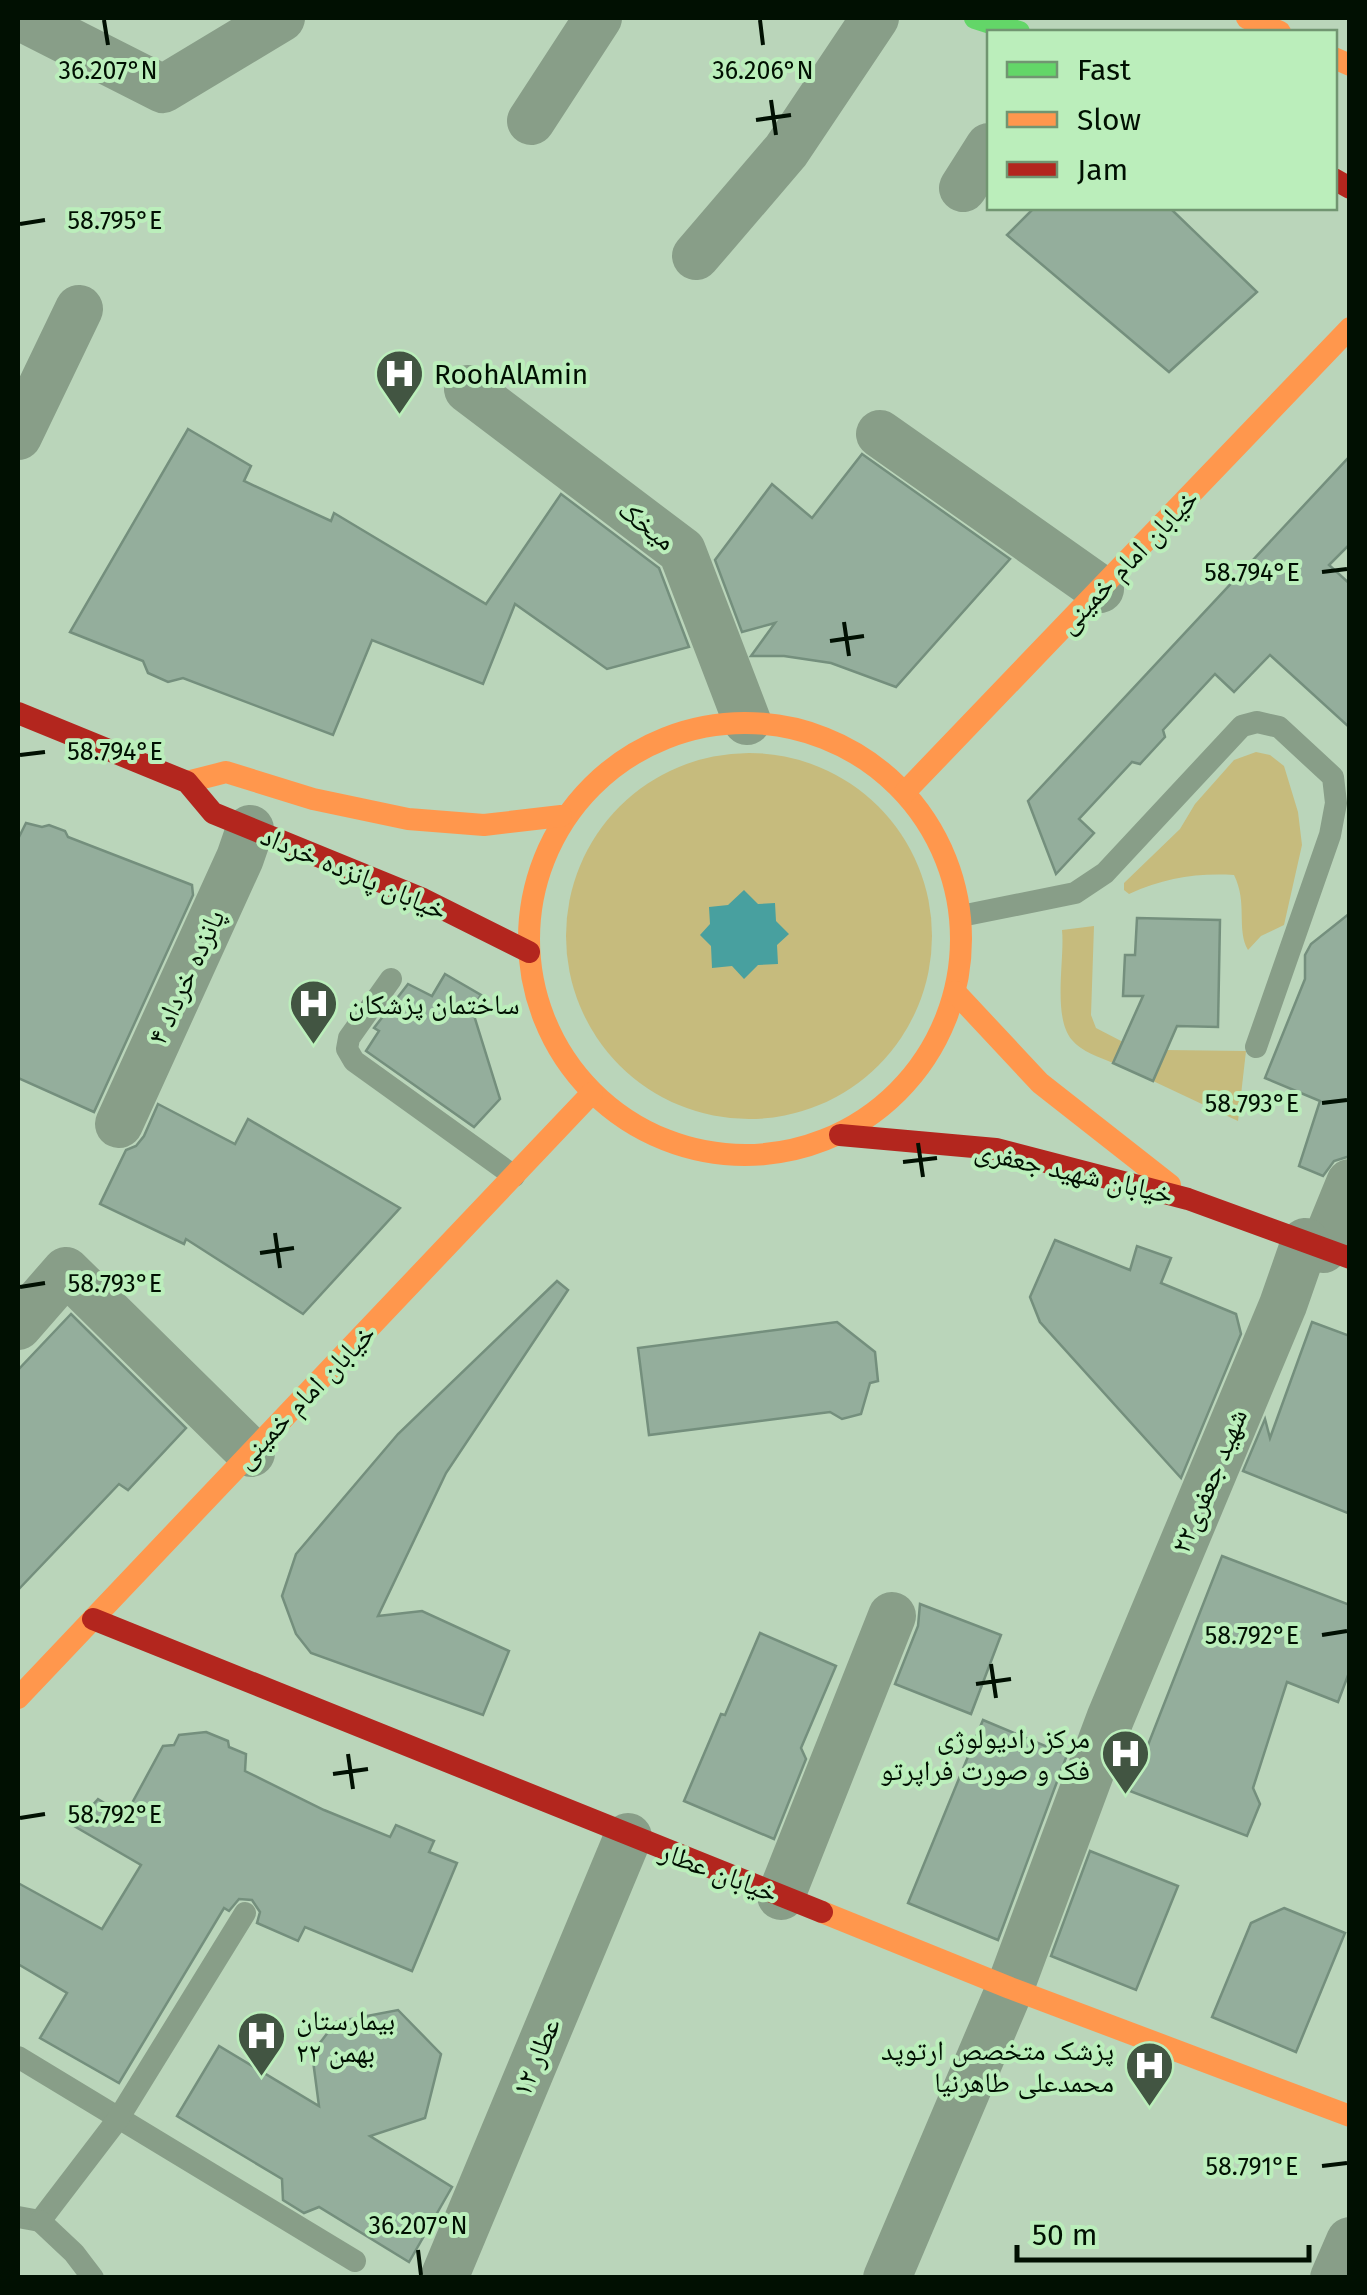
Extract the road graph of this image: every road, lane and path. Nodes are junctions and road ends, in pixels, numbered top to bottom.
1 (24, 18) edge
2 (281, 18) edge
3 (598, 18) edge
4 (875, 18) edge
5 (1248, 18) edge
6 (985, 19) edge
7 (1013, 30) edge
8 (1275, 30) edge
9 (531, 121) dead end
10 (987, 152) edge
11 (963, 188) dead end
12 (696, 256) dead end
13 (79, 310) dead end
14 (1350, 328) edge
15 (468, 389) dead end
16 (880, 434) dead end
17 (18, 436) edge
18 (1100, 590) junction
19 (18, 713) edge
20 (747, 722) junction
21 (187, 782) junction
22 (905, 792) junction
23 (561, 816) junction
24 (250, 828) junction
25 (960, 916) junction
26 (529, 952) junction
27 (390, 979) dead end
28 (955, 992) junction
29 (1256, 1048) dead end
30 (592, 1093) junction
31 (119, 1124) dead end
32 (840, 1135) junction
33 (514, 1176) junction
34 (1350, 1182) edge
35 (1188, 1200) junction
36 (1326, 1250) edge
37 (18, 1326) edge
38 (250, 1453) junction
39 (892, 1616) dead end
40 (93, 1618) junction
41 (18, 1698) edge
42 (628, 1836) junction
43 (781, 1896) junction
44 (245, 1913) dead end
45 (1010, 1988) junction
46 (18, 2057) edge
47 (1350, 2116) edge
48 (118, 2119) junction
49 (29, 2219) edge
50 (1350, 2241) edge
51 (355, 2261) dead end
52 (93, 2278) edge
53 (444, 2278) edge
54 (887, 2278) edge
55 (1334, 2278) edge

1 - 2 street
3 - 9 street
4 - 12 street
5 - 8 main road
6 - 7 main road
10 - 11 street
13 - 17 street
14 - 18 main road, خیابان امام خمینی
15 - 20 street, میخک
16 - 18 street
18 - 22 main road, خیابان امام خمینی
19 - 21 main road, خیابان پانزده خرداد
20 - 22 main road
20 - 23 main road
21 - 23 main road, خیابان پانزده خرداد
21 - 24 main road, خیابان پانزده خرداد
22 - 25 main road
23 - 26 main road
24 - 26 main road, خیابان پانزده خرداد
24 - 31 street, پانزده خرداد ۴
25 - 28 main road
25 - 29 lane
26 - 30 main road
27 - 33 lane
28 - 32 main road
28 - 35 main road, خیابان شهید جعفری
30 - 32 main road
30 - 33 main road, خیابان امام خمینی
32 - 35 main road, خیابان شهید جعفری
33 - 38 main road, خیابان امام خمینی
34 - 36 street, شهید جعفری۲۲
35 - 36 main road, خیابان شهید جعفری
36 - 45 street, شهید جعفری۲۲
37 - 38 street
38 - 40 main road, خیابان امام خمینی
39 - 43 street
40 - 41 main road, خیابان امام خمینی
40 - 42 main road, خیابان عطار
42 - 43 main road, خیابان عطار
42 - 53 street, عطار ۱۲
43 - 45 main road, خیابان عطار
44 - 48 lane
45 - 47 main road, خیابان عطار
45 - 54 street, شهید جعفری۲۲
46 - 48 lane
48 - 49 lane
48 - 51 lane
49 - 52 lane
50 - 55 street

